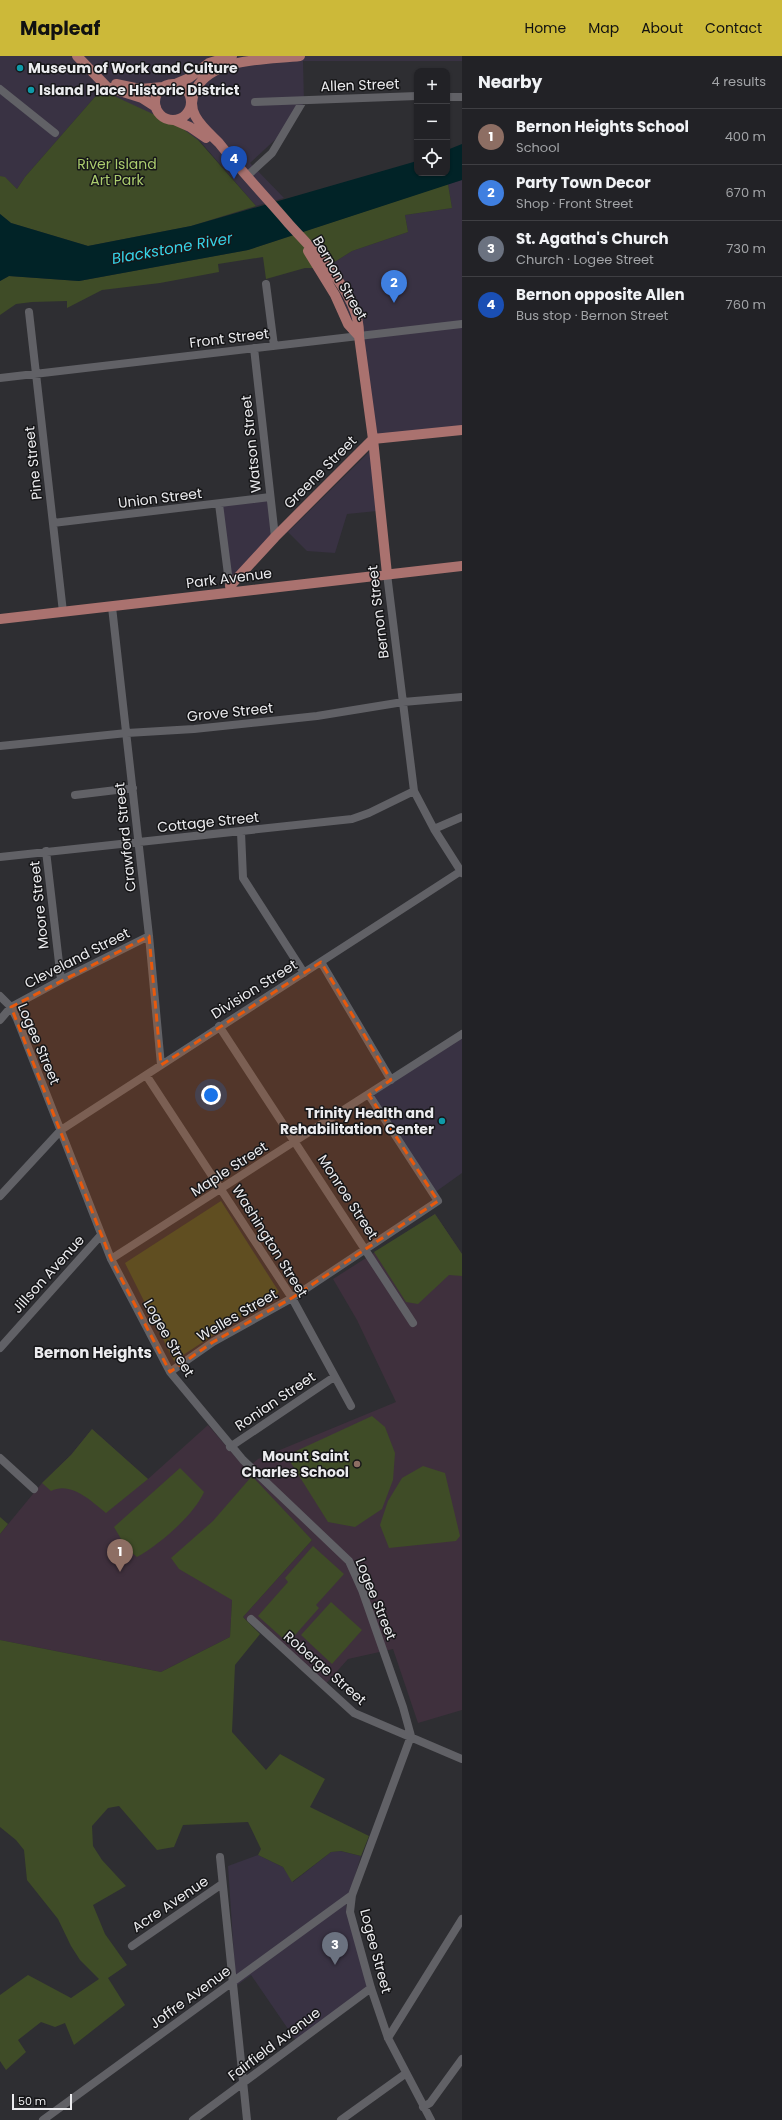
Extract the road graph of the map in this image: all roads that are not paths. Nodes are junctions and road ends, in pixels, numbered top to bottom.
1 (77, 56) edge
2 (232, 56) edge
3 (300, 56) edge
4 (99, 79) junction
5 (175, 84) junction
6 (163, 86) junction
7 (0, 89) edge
8 (414, 96) edge
9 (450, 97) edge
10 (462, 97) edge
11 (303, 101) junction
12 (191, 102) junction
13 (254, 102) dead end
14 (156, 107) junction
15 (174, 120) junction
16 (55, 133) dead end
17 (229, 155) junction
18 (247, 176) junction
19 (266, 284) dead end
20 (29, 312) dead end
21 (462, 324) edge
22 (359, 336) junction
23 (274, 346) junction
24 (254, 348) junction
25 (36, 373) junction
26 (0, 378) edge
27 (462, 430) edge
28 (373, 439) junction
29 (270, 497) junction
30 (219, 504) junction
31 (53, 523) junction
32 (275, 537) junction
33 (462, 566) edge
34 (387, 574) junction
35 (230, 589) junction
36 (112, 607) junction
37 (63, 612) junction
38 (0, 620) edge
39 (462, 696) edge
40 (403, 702) junction
41 (127, 733) junction
42 (0, 746) edge
43 (133, 788) junction
44 (414, 791) junction
45 (75, 795) dead end
46 (462, 817) edge
47 (434, 829) junction
48 (241, 832) junction
49 (139, 842) junction
50 (46, 851) junction
51 (0, 857) edge
52 (461, 872) edge
53 (149, 936) junction
54 (321, 962) junction
55 (304, 973) junction
56 (61, 980) junction
57 (0, 996) edge
58 (11, 1007) junction
59 (0, 1020) edge
60 (219, 1026) junction
61 (462, 1034) edge
62 (161, 1065) junction
63 (146, 1075) junction
64 (391, 1080) junction
65 (369, 1095) junction
66 (61, 1130) junction
67 (296, 1141) junction
68 (222, 1189) junction
69 (0, 1196) edge
70 (101, 1235) junction
71 (366, 1248) junction
72 (111, 1259) junction
73 (292, 1298) junction
74 (413, 1323) dead end
75 (3, 1339) edge
76 (0, 1348) edge
77 (170, 1372) junction
78 (334, 1377) junction
79 (351, 1406) dead end
80 (230, 1447) junction
81 (0, 1458) edge
82 (34, 1489) dead end
83 (251, 1619) dead end
84 (411, 1736) junction
85 (462, 1759) edge
86 (220, 1857) dead end
87 (222, 1884) junction
88 (352, 1895) junction
89 (462, 1919) edge
90 (132, 1946) dead end
91 (232, 1983) junction
92 (371, 1988) junction
93 (388, 2038) junction
94 (462, 2059) edge
95 (405, 2074) junction
96 (244, 2083) junction
97 (423, 2107) junction
98 (43, 2120) edge
99 (193, 2120) edge
100 (247, 2120) edge
101 (341, 2120) edge
102 (431, 2120) edge

1 - 4 main road
2 - 5 main road
3 - 12 main road
4 - 6 main road
4 - 14 main road
5 - 6 main road
5 - 12 main road
6 - 14 main road
7 - 16 street
8 - 11 street, Allen Street
9 - 10 street
11 - 13 street, Allen Street
11 - 18 street, Allen Street
12 - 15 main road
12 - 17 main road, Bernon Street
14 - 15 main road
15 - 17 main road, Bernon Street
17 - 18 main road, Bernon Street
18 - 22 main road, Bernon Street
19 - 23 street
20 - 25 street, Pine Street
21 - 22 street, Front Street
22 - 23 street, Front Street
22 - 28 main road, Bernon Street
23 - 24 street, Front Street
24 - 25 street, Front Street
24 - 29 street, Watson Street
25 - 26 street, Front Street
25 - 31 street, Pine Street
27 - 28 main road, Greene Street
28 - 32 main road, Greene Street
28 - 34 main road, Bernon Street
29 - 30 street, Union Street
29 - 32 street, Watson Street
30 - 31 street, Union Street
30 - 35 street
31 - 37 street, Pine Street
32 - 35 main road, Greene Street
33 - 34 main road, Park Avenue
34 - 35 main road, Park Avenue
34 - 40 street, Bernon Street
35 - 36 main road, Park Avenue
36 - 37 main road, Park Avenue
36 - 41 street, Crawford Street
37 - 38 main road, Park Avenue
39 - 40 street, Grove Street
40 - 41 street, Grove Street
40 - 44 street, Bernon Street
41 - 42 street, Grove Street
41 - 43 street, Crawford Street
43 - 45 street
43 - 49 street, Crawford Street
44 - 47 street, Bernon Street
44 - 48 street, Cottage Street
46 - 47 street
47 - 52 street, Bernon Street
48 - 49 street, Cottage Street
48 - 55 street
49 - 50 street, Cottage Street
49 - 53 street, Crawford Street
50 - 51 street, Cottage Street
50 - 56 street, Moore Street
52 - 54 street, Division Street
53 - 56 street, Cleveland Street
53 - 62 street, Crawford Street
54 - 55 street, Division Street
54 - 64 street
55 - 60 street, Division Street
56 - 58 street, Cleveland Street
57 - 58 street, Logee Street
58 - 59 street, Cleveland Street
58 - 66 street, Logee Street
60 - 62 street, Division Street
60 - 67 street, Monroe Street
61 - 64 street, Maple Street
62 - 63 street, Division Street
63 - 66 street, Division Street
63 - 68 street, Washington Street
64 - 65 street, Maple Street
65 - 67 street, Maple Street
65 - 71 street, Welles Street
66 - 69 street, Division Street
66 - 70 street, Logee Street
67 - 68 street, Maple Street
67 - 71 street, Monroe Street
68 - 72 street, Maple Street
68 - 73 street, Washington Street
70 - 72 street, Logee Street
70 - 75 street, Jillson Avenue
71 - 73 street, Welles Street
71 - 74 street, Monroe Street
72 - 77 street, Logee Street
73 - 77 street, Welles Street
73 - 78 street, Washington Street
75 - 76 street, Jillson Avenue
77 - 80 street, Logee Street
78 - 79 street, Washington Street
78 - 80 street, Ronian Street
80 - 84 street, Logee Street
81 - 82 street
83 - 84 street, Roberge Street
84 - 85 street, Roberge Street
84 - 88 street, Logee Street
86 - 87 street
87 - 90 street, Acre Avenue
87 - 91 street
88 - 91 street, Joffre Avenue
88 - 92 street, Logee Street
89 - 93 street
91 - 96 street
91 - 98 street, Joffre Avenue
92 - 93 street, Logee Street
92 - 96 street, Fairfield Avenue
93 - 95 street, Logee Street
94 - 97 street
95 - 97 street, Logee Street
95 - 101 street
96 - 99 street, Fairfield Avenue
96 - 100 street
97 - 102 street, Logee Street

